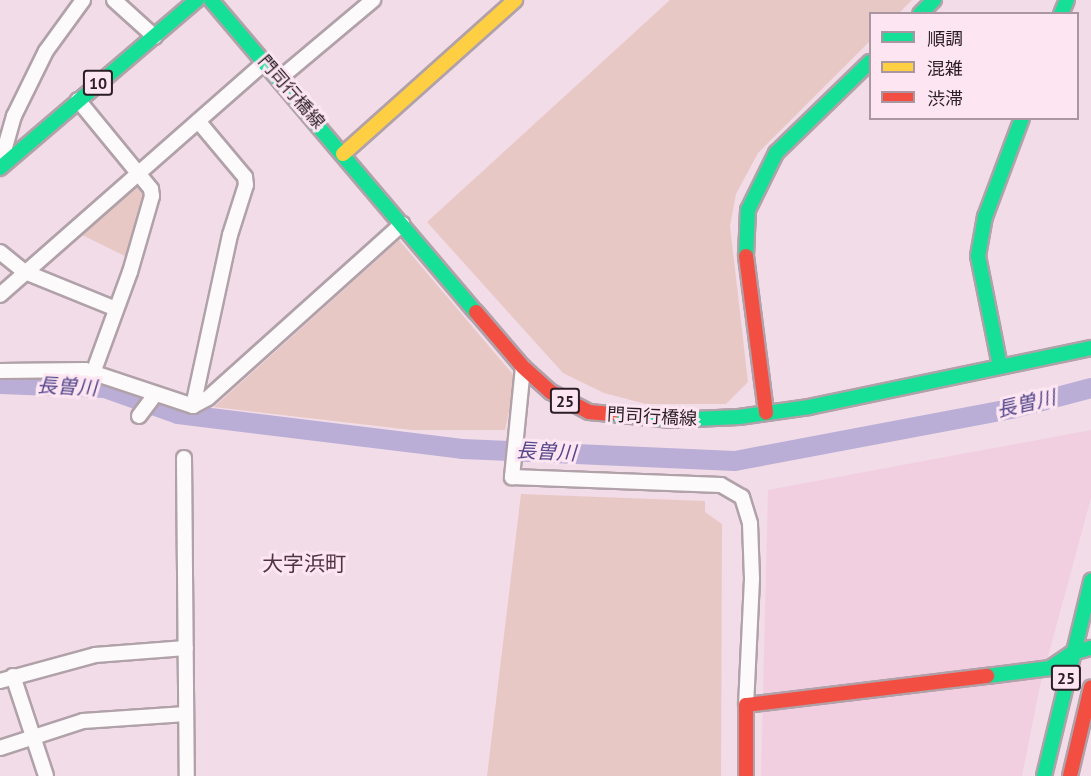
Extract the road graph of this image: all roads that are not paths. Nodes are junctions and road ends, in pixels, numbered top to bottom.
1 (83, 0) edge
2 (114, 0) edge
3 (175, 0) edge
4 (197, 0) edge
5 (211, 0) edge
6 (373, 0) edge
7 (515, 0) edge
8 (934, 0) edge
9 (922, 12) edge
10 (151, 31) junction
11 (266, 62) junction
12 (869, 63) edge
13 (279, 79) junction
14 (78, 100) junction
15 (1021, 120) edge
16 (198, 121) junction
17 (3, 151) edge
18 (343, 154) junction
19 (0, 167) edge
20 (137, 174) junction
21 (402, 224) junction
22 (0, 252) edge
23 (25, 272) junction
24 (0, 295) edge
25 (116, 309) junction
26 (1091, 348) edge
27 (1000, 366) junction
28 (523, 367) junction
29 (0, 370) edge
30 (93, 374) junction
31 (152, 398) junction
32 (193, 406) junction
33 (766, 414) junction
34 (139, 416) dead end
35 (184, 458) dead end
36 (1091, 581) edge
37 (186, 648) junction
38 (1091, 648) edge
39 (1072, 653) junction
40 (1091, 662) edge
41 (6, 679) edge
42 (1091, 687) edge
43 (746, 705) junction
44 (186, 714) junction
45 (32, 735) junction
46 (0, 748) edge
47 (46, 776) edge
48 (187, 776) edge
49 (746, 776) edge
50 (1044, 776) edge
51 (1071, 776) edge

1 - 17 street
2 - 10 street
3 - 10 main road, 10
4 - 10 main road, 10
5 - 11 main road, 門司行橋線 / 25
6 - 13 street
7 - 18 main road
8 - 9 main road
10 - 14 main road, 10
10 - 17 main road, 10
11 - 13 main road, 門司行橋線 / 25
11 - 16 street
12 - 33 main road
13 - 18 main road, 門司行橋線 / 25
14 - 19 main road, 10
14 - 20 street
15 - 27 main road
16 - 20 street
16 - 32 street
17 - 19 street
18 - 21 main road, 門司行橋線 / 25
20 - 23 street
20 - 25 street
21 - 28 main road, 門司行橋線 / 25
21 - 32 street
22 - 23 street
23 - 24 street
23 - 25 street
25 - 30 street
26 - 27 main road, 門司行橋線 / 25
27 - 33 main road, 門司行橋線 / 25
28 - 33 main road, 門司行橋線 / 25
28 - 43 street
29 - 30 street
30 - 31 street
31 - 32 street
31 - 34 street
35 - 37 street
36 - 39 main road, 25
37 - 41 street
37 - 44 street
38 - 39 main road
39 - 40 main road
39 - 43 main road
39 - 50 main road, 25
41 - 45 street
42 - 51 main road, 25
43 - 49 main road
44 - 45 street
44 - 48 street
45 - 46 street
45 - 47 street

